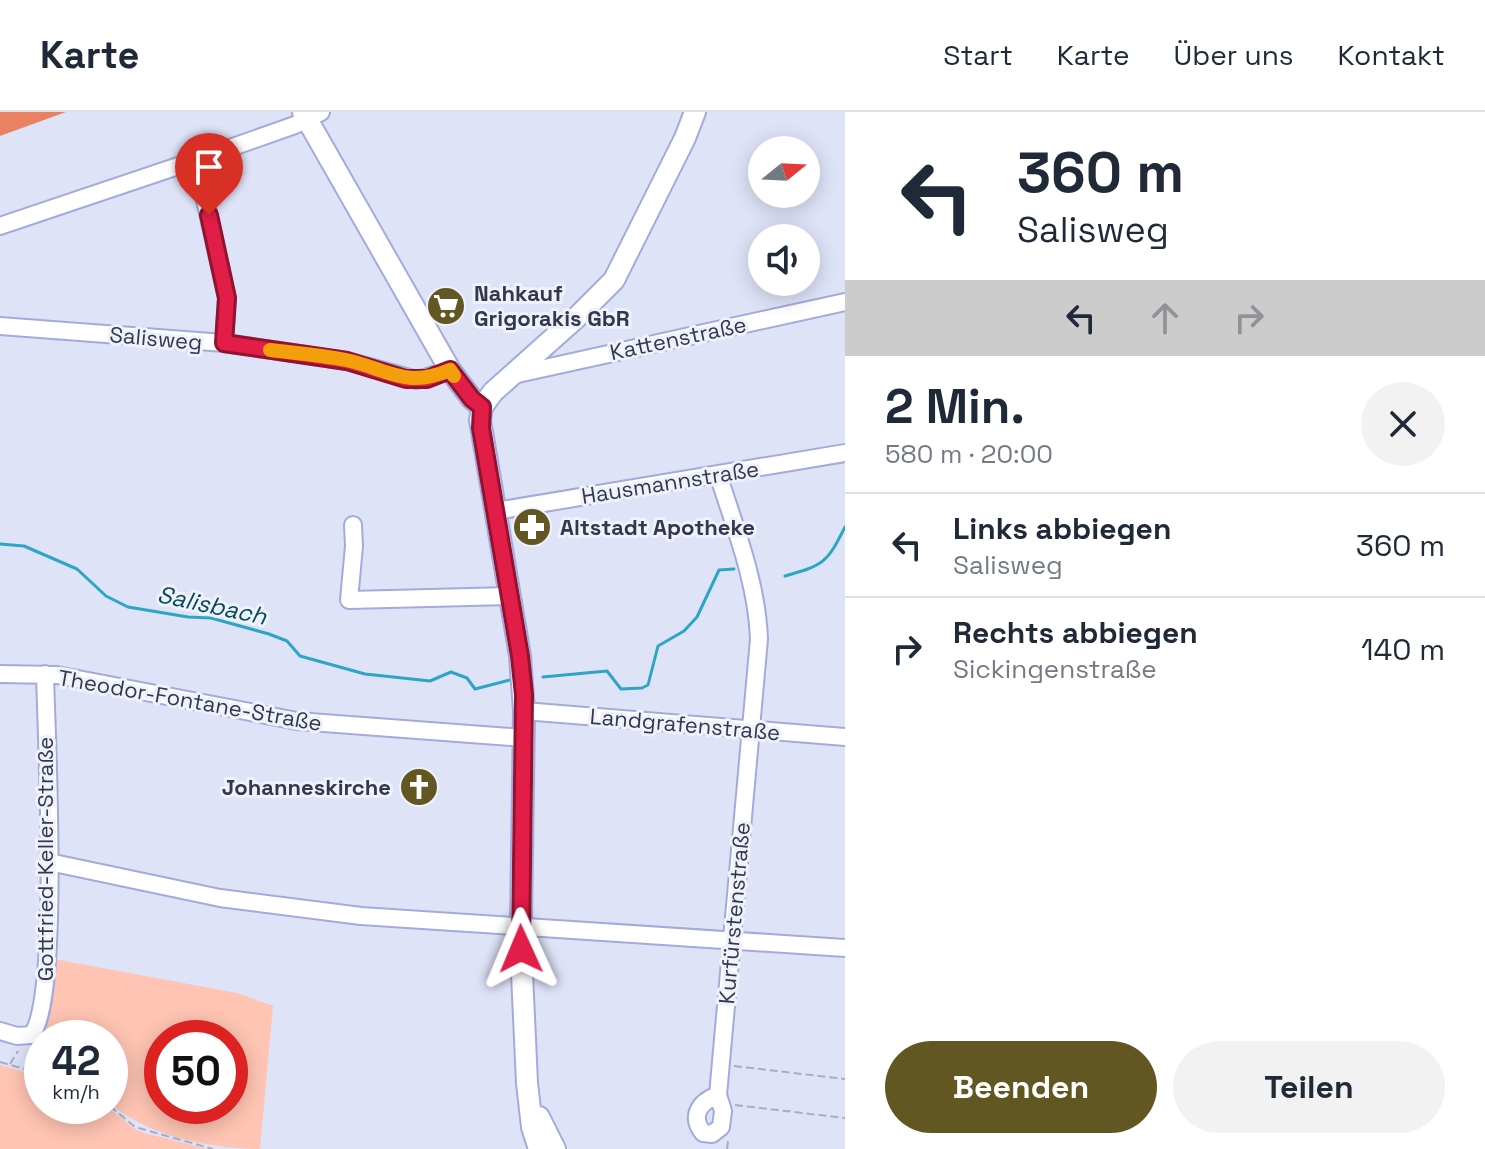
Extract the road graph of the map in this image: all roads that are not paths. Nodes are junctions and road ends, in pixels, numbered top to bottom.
1 (695, 112) edge
2 (311, 115) edge
3 (193, 161) junction
4 (0, 226) edge
5 (845, 302) edge
6 (0, 326) edge
7 (224, 343) junction
8 (450, 370) junction
9 (511, 375) junction
10 (482, 407) junction
11 (845, 453) edge
12 (718, 474) junction
13 (496, 511) junction
14 (353, 525) dead end
15 (510, 596) junction
16 (0, 674) edge
17 (45, 674) junction
18 (524, 711) junction
19 (751, 730) junction
20 (845, 737) edge
21 (524, 738) junction
22 (49, 862) junction
23 (521, 925) junction
24 (731, 941) junction
25 (845, 948) edge
26 (0, 1031) edge
27 (527, 1083) junction
28 (720, 1099) road end
29 (539, 1149) edge
30 (555, 1149) edge

1 - 9 main road
2 - 3 street
2 - 8 main road
3 - 4 street
3 - 7 street
5 - 9 street, Kattenstraße
6 - 7 street, Salisweg
7 - 8 street, Salisweg
8 - 10 main road
9 - 10 main road
10 - 13 main road
11 - 12 street, Hausmannstraße
12 - 13 street, Hausmannstraße
12 - 19 street, Kurfürstenstraße
13 - 15 main road
14 - 15 street
15 - 18 main road
16 - 17 street, Theodor-Fontane-Straße
17 - 21 street, Theodor-Fontane-Straße
17 - 22 street, Gottfried-Keller-Straße
18 - 19 street, Landgrafenstraße
18 - 21 main road
19 - 20 street, Landgrafenstraße
19 - 24 street, Kurfürstenstraße
21 - 23 main road
22 - 23 street
22 - 26 street, Gottfried-Keller-Straße
23 - 24 street
23 - 27 main road
24 - 25 street
24 - 28 street, Kurfürstenstraße
27 - 29 main road
27 - 30 main road

